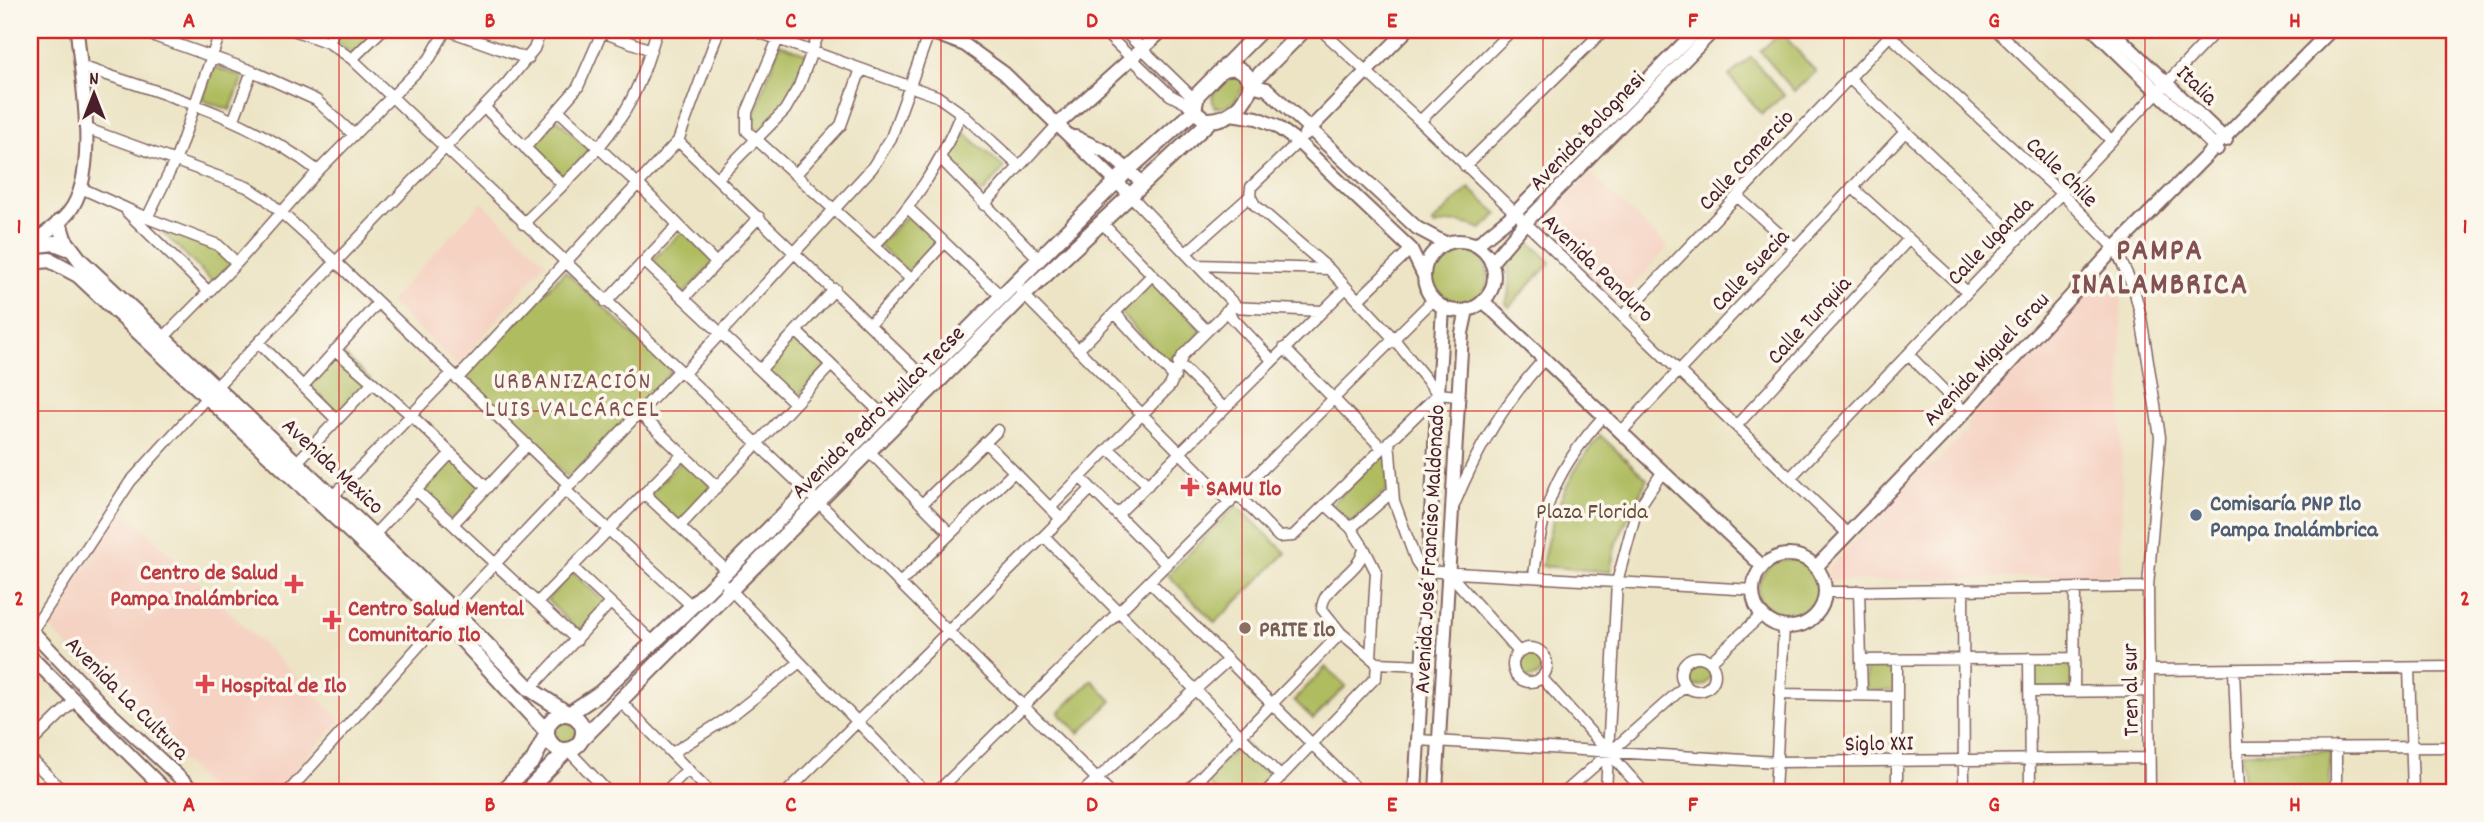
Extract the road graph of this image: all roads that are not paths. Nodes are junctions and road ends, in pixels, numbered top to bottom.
1 (77, 30) edge
2 (137, 30) edge
3 (221, 30) edge
4 (293, 30) edge
5 (334, 30) edge
6 (382, 30) edge
7 (446, 30) edge
8 (541, 30) edge
9 (601, 30) edge
10 (657, 30) edge
11 (719, 30) edge
12 (752, 30) edge
13 (820, 30) edge
14 (928, 30) edge
15 (1102, 30) edge
16 (1123, 30) edge
17 (1163, 30) edge
18 (1261, 30) edge
19 (1304, 30) edge
20 (1321, 30) edge
21 (1407, 30) edge
22 (1512, 30) edge
23 (1604, 30) edge
24 (1714, 30) edge
25 (1996, 30) edge
26 (2094, 30) edge
27 (2111, 30) edge
28 (2332, 30) edge
29 (2213, 31) edge
30 (1890, 32) edge
31 (1693, 35) edge
32 (778, 39) junction
33 (329, 43) junction
34 (651, 50) junction
35 (1142, 50) junction
36 (812, 51) junction
37 (211, 55) junction
38 (352, 59) junction
39 (528, 59) junction
40 (1132, 60) junction
41 (80, 66) junction
42 (861, 69) junction
43 (1222, 70) junction
44 (252, 71) junction
45 (1365, 71) junction
46 (1848, 77) junction
47 (1251, 84) junction
48 (909, 86) junction
49 (2162, 87) junction
50 (391, 95) junction
51 (194, 104) junction
52 (1194, 106) junction
53 (484, 107) junction
54 (559, 111) junction
55 (961, 113) junction
56 (1231, 114) junction
57 (234, 119) junction
58 (1211, 120) junction
59 (1420, 121) junction
60 (1058, 124) junction
61 (85, 128) junction
62 (1310, 128) junction
63 (1905, 132) junction
64 (354, 135) junction
65 (1071, 136) junction
66 (757, 138) junction
67 (2111, 140) junction
68 (678, 141) junction
69 (1298, 142) junction
70 (2221, 144) junction
71 (597, 146) junction
72 (445, 147) junction
73 (525, 148) junction
74 (176, 159) junction
75 (941, 159) junction
76 (1019, 166) junction
77 (1465, 166) junction
78 (1129, 169) junction
79 (318, 172) junction
80 (795, 175) junction
81 (718, 178) junction
82 (1117, 181) junction
83 (1143, 183) junction
84 (562, 184) junction
85 (639, 185) junction
86 (1852, 187) junction
87 (81, 188) junction
88 (2061, 193) junction
89 (1130, 195) junction
90 (1250, 196) junction
91 (1737, 196) junction
92 (984, 205) junction
93 (124, 209) junction
94 (834, 209) junction
95 (909, 209) junction
96 (282, 214) junction
97 (1514, 214) junction
98 (148, 218) junction
99 (759, 218) junction
100 (1101, 222) junction
101 (1525, 223) junction
102 (523, 224) junction
103 (678, 225) junction
104 (52, 232) junction
105 (1909, 239) junction
106 (2018, 239) junction
107 (944, 243) junction
108 (1445, 243) junction
109 (31, 245) edge
110 (875, 245) junction
111 (1476, 245) junction
112 (1796, 248) junction
113 (2115, 248) junction
114 (70, 249) junction
115 (1411, 249) junction
116 (796, 252) junction
117 (1186, 253) junction
118 (1039, 259) junction
119 (50, 260) junction
120 (30, 262) edge
121 (645, 262) junction
122 (237, 263) junction
123 (337, 263) junction
124 (716, 263) junction
125 (1491, 263) junction
126 (565, 264) junction
127 (1197, 265) junction
128 (1329, 269) junction
129 (1423, 274) junction
130 (1152, 275) junction
131 (912, 279) junction
132 (1346, 288) junction
133 (835, 289) junction
134 (1019, 290) junction
135 (209, 292) junction
136 (1967, 292) junction
137 (1002, 297) junction
138 (684, 298) junction
139 (1358, 300) junction
140 (1483, 301) junction
141 (606, 302) junction
142 (1438, 303) junction
143 (377, 304) junction
144 (1237, 307) junction
145 (1467, 310) junction
146 (1322, 311) junction
147 (1226, 312) junction
148 (1115, 313) junction
149 (1623, 316) junction
150 (871, 323) junction
151 (796, 331) junction
152 (1207, 331) junction
153 (720, 332) junction
154 (164, 337) junction
155 (1394, 339) junction
156 (259, 343) junction
157 (1284, 348) junction
158 (335, 350) junction
159 (1078, 350) junction
160 (1908, 354) junction
161 (1545, 358) junction
162 (1272, 360) junction
163 (1178, 363) junction
164 (831, 365) junction
165 (760, 370) junction
166 (1679, 372) junction
167 (681, 373) junction
168 (454, 376) junction
169 (1175, 378) junction
170 (929, 381) junction
171 (371, 384) junction
172 (304, 386) junction
173 (213, 391) junction
174 (1438, 394) junction
175 (1458, 396) junction
176 (1334, 399) junction
177 (795, 403) junction
178 (1224, 408) junction
179 (1965, 412) junction
180 (639, 413) junction
181 (1142, 414) junction
182 (411, 415) junction
183 (884, 416) junction
184 (1604, 416) junction
185 (337, 420) junction
186 (1736, 426) junction
187 (998, 430) dead end
188 (1621, 432) junction
189 (985, 442) junction
190 (757, 444) junction
191 (1385, 445) junction
192 (526, 446) junction
193 (1109, 449) junction
194 (869, 451) junction
195 (1179, 452) junction
196 (451, 453) junction
197 (682, 454) junction
198 (297, 462) junction
199 (1663, 471) junction
200 (1014, 472) junction
201 (1080, 477) junction
202 (1790, 478) junction
203 (1148, 485) junction
204 (566, 487) junction
205 (717, 487) junction
206 (487, 488) junction
207 (1091, 489) junction
208 (416, 490) junction
209 (807, 491) junction
210 (1392, 492) junction
211 (644, 494) junction
212 (1238, 495) junction
213 (328, 501) junction
214 (819, 502) junction
215 (1230, 503) junction
216 (922, 504) junction
217 (1325, 504) junction
218 (1050, 508) junction
219 (1451, 512) junction
220 (1117, 515) junction
221 (1061, 519) junction
222 (453, 524) junction
223 (680, 526) junction
224 (1351, 528) junction
225 (609, 530) junction
226 (950, 533) junction
227 (1432, 533) junction
228 (1407, 534) junction
229 (1848, 534) junction
230 (374, 535) junction
231 (1044, 536) junction
232 (1364, 548) junction
233 (496, 564) junction
234 (1167, 565) junction
235 (1762, 566) junction
236 (1817, 566) junction
237 (572, 567) junction
238 (1430, 572) junction
239 (1448, 572) junction
240 (723, 574) junction
241 (1534, 576) junction
242 (901, 582) junction
243 (1150, 582) junction
244 (1617, 582) junction
245 (2075, 587) junction
246 (2148, 587) junction
247 (1963, 589) junction
248 (731, 590) junction
249 (1753, 590) junction
250 (1859, 591) junction
251 (1826, 592) junction
252 (537, 603) junction
253 (610, 603) junction
254 (692, 606) junction
255 (448, 613) junction
256 (1119, 613) junction
257 (1762, 615) junction
258 (1784, 627) junction
259 (950, 631) junction
260 (31, 632) edge
261 (1341, 633) junction
262 (576, 640) junction
263 (653, 642) junction
264 (1519, 652) junction
265 (30, 656) edge
266 (2029, 658) junction
267 (2075, 658) junction
268 (1963, 659) junction
269 (1228, 660) junction
270 (1374, 660) junction
271 (1861, 660) junction
272 (1897, 660) junction
273 (800, 662) junction
274 (1710, 662) junction
275 (1423, 664) junction
276 (2454, 667) edge
277 (2409, 668) junction
278 (2234, 669) junction
279 (2148, 670) junction
280 (1542, 678) junction
281 (1685, 686) junction
282 (530, 689) junction
283 (1196, 690) junction
284 (2074, 691) junction
285 (2149, 691) junction
286 (2029, 692) junction
287 (1780, 694) junction
288 (1862, 695) junction
289 (1897, 695) junction
290 (620, 701) junction
291 (74, 702) junction
292 (1273, 706) junction
293 (1025, 707) junction
294 (568, 713) junction
295 (857, 721) junction
296 (547, 733) junction
297 (1242, 737) junction
298 (581, 740) junction
299 (1418, 740) junction
300 (1439, 742) junction
301 (30, 744) edge
302 (1312, 745) junction
303 (2336, 747) junction
304 (2412, 747) junction
305 (2454, 747) edge
306 (2237, 748) junction
307 (567, 750) junction
308 (672, 753) junction
309 (1609, 753) junction
310 (30, 758) edge
311 (2149, 758) junction
312 (2031, 759) junction
313 (1964, 760) junction
314 (1897, 761) junction
315 (1777, 762) junction
316 (688, 769) junction
317 (1282, 777) junction
318 (1199, 779) junction
319 (1097, 780) junction
320 (64, 792) edge
321 (167, 792) edge
322 (195, 792) edge
323 (288, 792) edge
324 (502, 792) edge
325 (526, 792) edge
326 (608, 792) edge
327 (664, 792) edge
328 (710, 792) edge
329 (787, 792) edge
330 (925, 792) edge
331 (937, 792) edge
332 (1083, 792) edge
333 (1110, 792) edge
334 (1186, 792) edge
335 (1212, 792) edge
336 (1266, 792) edge
337 (1358, 792) edge
338 (1415, 792) edge
339 (1436, 792) edge
340 (1565, 792) edge
341 (1606, 792) edge
342 (1644, 792) edge
343 (1775, 792) edge
344 (1897, 792) edge
345 (1964, 792) edge
346 (2030, 792) edge
347 (2150, 792) edge
348 (2239, 792) edge
349 (2336, 792) edge
350 (2413, 792) edge

1 - 41 street
2 - 37 street
3 - 37 street
4 - 33 street
5 - 33 street
6 - 38 street
7 - 39 street
7 - 50 street
8 - 39 street
9 - 34 street
9 - 54 street
10 - 34 street
11 - 68 street
12 - 32 street
13 - 36 street
14 - 48 street
14 - 60 street
15 - 40 street
16 - 35 street
17 - 35 street
18 - 43 main road
19 - 47 main road
20 - 45 street, Avenida Panduro
21 - 45 street
22 - 59 street
23 - 77 street
24 - 31 street, Avenida Bolognesi
25 - 67 street
26 - 49 street
27 - 49 street, Italia
28 - 70 street, Avenida Miguel Grau
29 - 49 street, Calle Uganda
30 - 46 street, Calle Comercio
30 - 88 street, Calle Chile
31 - 97 street, Avenida Bolognesi
31 - 101 street, Avenida Bolognesi
32 - 36 street
32 - 66 street
33 - 38 street
34 - 71 street
35 - 40 street
35 - 52 street
36 - 42 street
36 - 66 street
37 - 44 street
37 - 51 street
38 - 50 street
39 - 53 street
40 - 52 street
40 - 60 street
41 - 51 street
41 - 61 street
42 - 48 street
42 - 80 street
43 - 47 main road
43 - 52 main road, Avenida Pedro Huilca Tecse
44 - 57 street
44 - 64 street
45 - 59 street, Avenida Panduro
45 - 62 street
46 - 63 street
46 - 91 street, Calle Comercio
47 - 56 main road
47 - 62 street
48 - 55 street
48 - 94 street
49 - 67 street, Calle Uganda
49 - 70 street, Italia
50 - 64 street
50 - 72 street
51 - 57 street
51 - 74 street
52 - 58 main road
52 - 78 main road, Avenida Pedro Huilca Tecse
53 - 72 street
53 - 73 street
54 - 71 street
54 - 73 street
55 - 75 street
55 - 76 street
56 - 58 main road
56 - 69 street
57 - 79 street
58 - 83 main road, Avenida Pedro Huilca Tecse
59 - 77 street, Avenida Panduro
60 - 65 street
60 - 76 street
61 - 74 street
61 - 87 street
62 - 69 street
62 - 108 street
63 - 86 street, Calle Suecia
63 - 106 street
64 - 79 street
65 - 78 street
65 - 82 street
66 - 80 street
66 - 81 street
67 - 88 street, Calle Uganda
68 - 81 street
68 - 85 street
69 - 90 street
69 - 115 street
70 - 113 street, Avenida Miguel Grau
71 - 84 street
71 - 85 street
72 - 102 street
72 - 123 street
73 - 84 street
74 - 96 street
74 - 98 street
75 - 92 street
75 - 95 street
76 - 92 street
77 - 97 street, Avenida Panduro
78 - 82 main road, Avenida Pedro Huilca Tecse
78 - 83 street
79 - 96 street
80 - 94 street
81 - 99 street
82 - 89 street
82 - 118 main road, Avenida Pedro Huilca Tecse
83 - 89 main road, Avenida Pedro Huilca Tecse
84 - 102 street
85 - 103 street
85 - 126 street
86 - 105 street
86 - 112 street, Calle Suecia
87 - 93 street
87 - 104 street
88 - 106 street, Calle Uganda
88 - 113 street, Calle Chile
89 - 100 main road, Avenida Pedro Huilca Tecse
89 - 117 street
90 - 117 street
90 - 128 street
91 - 112 street
91 - 149 street, Calle Comercio
92 - 118 street
93 - 98 street
93 - 135 street
94 - 110 street
94 - 116 street
95 - 107 street
95 - 110 street
96 - 122 street
96 - 123 street
97 - 101 street, Avenida Panduro
97 - 111 street, Avenida Bolognesi
98 - 122 street
99 - 116 street
99 - 124 street
100 - 130 street
100 - 134 main road, Avenida Pedro Huilca Tecse
101 - 125 street, Avenida Bolognesi
101 - 149 street, Avenida Panduro
102 - 126 street
103 - 121 street
103 - 124 street
104 - 109 main road
104 - 114 main road
104 - 114 main road
104 - 119 main road
105 - 136 street
105 - 186 street, Calle Turquia
106 - 136 street, Calle Uganda
107 - 131 street
107 - 137 street
108 - 111 street
108 - 129 street
110 - 131 street
111 - 125 street
112 - 166 street, Calle Suecia
113 - 179 street, Avenida Miguel Grau
113 - 246 street, Calle Chile
114 - 154 main road, Avenida Mexico
115 - 129 street
115 - 139 street
116 - 133 street
116 - 153 street
117 - 127 street
118 - 134 main road, Avenida Pedro Huilca Tecse
119 - 120 main road
119 - 173 main road
121 - 138 street
121 - 141 street
122 - 135 street
123 - 143 street
123 - 156 street
124 - 138 street
125 - 140 street
126 - 141 street
126 - 168 street
127 - 128 street
127 - 144 street
128 - 132 street
129 - 142 street
130 - 148 street
130 - 152 street
131 - 150 street
132 - 139 street
132 - 146 street
133 - 150 street
133 - 151 street
134 - 137 main road, Avenida Pedro Huilca Tecse
134 - 159 street
134 - 170 main road, Avenida Pedro Huilca Tecse
135 - 154 street
136 - 160 street, Calle Uganda
137 - 170 main road, Avenida Pedro Huilca Tecse
138 - 153 street
139 - 155 street
140 - 145 street
140 - 161 street
141 - 167 street
142 - 145 street
142 - 155 street
142 - 174 street
143 - 158 street
143 - 168 street
144 - 146 street
144 - 147 street
145 - 175 street, Avenida José Franciso Maldonado
146 - 157 street
147 - 152 street
147 - 162 street
148 - 159 street
148 - 169 street
149 - 166 street, Avenida Panduro
150 - 170 street
151 - 164 street
151 - 165 street
152 - 163 street
153 - 165 street
153 - 167 street
154 - 173 main road, Avenida Mexico
155 - 174 street
155 - 176 street
156 - 172 street
156 - 173 street
157 - 162 street
157 - 176 street
158 - 171 street
158 - 172 street
159 - 181 street
160 - 179 street
160 - 202 street, Calle Uganda
161 - 184 street
161 - 219 street
162 - 178 street
163 - 169 street
163 - 178 street
164 - 177 street
164 - 183 street
165 - 177 street
166 - 186 street, Avenida Panduro
166 - 188 street, Calle Suecia
167 - 180 street
167 - 190 street
168 - 182 street
168 - 192 street
169 - 181 street
170 - 183 main road, Avenida Pedro Huilca Tecse
170 - 194 main road, Avenida Pedro Huilca Tecse
171 - 182 street
171 - 185 street
172 - 185 street
173 - 198 main road, Avenida Mexico
173 - 213 main road
173 - 260 street
174 - 175 street
174 - 191 street
174 - 227 street
175 - 219 street, Avenida José Franciso Maldonado
176 - 191 street
176 - 212 street
177 - 190 street
178 - 195 street
179 - 229 street, Avenida Miguel Grau
180 - 197 street
180 - 204 street
181 - 193 street
181 - 195 street
182 - 196 street
182 - 213 street
183 - 209 main road, Avenida Pedro Huilca Tecse
184 - 188 street
184 - 241 street
185 - 198 street
186 - 202 street, Avenida Panduro
187 - 189 street
188 - 199 street
189 - 200 street
189 - 216 street
190 - 205 street
190 - 209 street
191 - 210 street
191 - 217 street
192 - 204 street
192 - 206 street
193 - 201 street
193 - 203 street
194 - 214 main road, Avenida Pedro Huilca Tecse
194 - 216 street
195 - 203 street
195 - 215 street
196 - 206 street
196 - 208 street
197 - 205 street
197 - 211 street
198 - 213 main road, Avenida Mexico
199 - 235 street
199 - 244 street
200 - 218 street
200 - 226 street
201 - 207 street
201 - 218 street
202 - 229 street, Avenida Panduro
203 - 220 street
204 - 225 street
204 - 233 street
205 - 223 street
206 - 222 street
207 - 220 street
207 - 221 street
208 - 222 street
208 - 230 street
209 - 214 street
209 - 240 main road, Avenida Pedro Huilca Tecse
210 - 224 street
210 - 228 street
211 - 223 street
211 - 225 street
212 - 215 street
212 - 217 street
213 - 230 main road, Avenida Mexico
213 - 255 main road
214 - 242 street
214 - 248 main road, Avenida Pedro Huilca Tecse
215 - 234 street
216 - 226 street
217 - 224 street
218 - 221 street
219 - 239 street, Avenida José Franciso Maldonado
220 - 234 street
221 - 231 street
222 - 233 street
223 - 240 street
224 - 232 street
225 - 237 street
225 - 254 street
226 - 242 street
227 - 228 street
227 - 238 street
228 - 238 street
229 - 236 street, Avenida Miguel Grau
230 - 255 main road, Avenida Mexico
231 - 256 street
231 - 259 street
232 - 261 street
232 - 270 street
233 - 252 street
233 - 255 street
234 - 243 street
235 - 236 street
235 - 249 street
236 - 251 street
237 - 252 street
237 - 253 street
238 - 239 street
238 - 275 street
239 - 241 street
239 - 264 street
239 - 300 street, Avenida José Franciso Maldonado
240 - 248 street
240 - 254 main road, Avenida Pedro Huilca Tecse
241 - 244 street
242 - 259 street
243 - 256 street
243 - 269 street
244 - 249 street
244 - 309 street
245 - 246 street
245 - 247 street
245 - 267 street
246 - 279 street, Tren al sur
247 - 250 street
247 - 268 street
248 - 273 street
248 - 290 main road, Avenida Pedro Huilca Tecse
249 - 257 street
250 - 251 street
250 - 271 street
251 - 258 street
252 - 262 street
253 - 262 street
253 - 263 street
254 - 263 main road, Avenida Pedro Huilca Tecse
255 - 282 main road, Avenida Mexico
255 - 296 main road
255 - 323 street
256 - 283 street
256 - 293 street
257 - 258 street
257 - 274 street
258 - 287 street
259 - 293 street
259 - 295 street
260 - 322 street, Avenida La Cultura
261 - 270 street
261 - 292 street
262 - 282 street
263 - 294 main road, Avenida Pedro Huilca Tecse
264 - 280 street
264 - 280 street
265 - 291 street, Avenida La Cultura
266 - 267 street
266 - 268 street
266 - 286 street
267 - 284 street
268 - 272 street
268 - 313 street
269 - 283 street
269 - 292 street
270 - 275 street
270 - 302 street
271 - 272 street
271 - 288 street
272 - 289 street
273 - 295 street
273 - 308 street
274 - 281 street
274 - 281 street
275 - 299 street
276 - 277 street
277 - 278 street
277 - 304 street
278 - 279 street
278 - 306 street
279 - 285 street, Tren al sur
280 - 309 street
281 - 309 street
282 - 294 main road, Avenida Mexico
283 - 297 street
283 - 319 street
284 - 285 street
284 - 286 street
285 - 311 street, Tren al sur
286 - 312 street
287 - 288 street
287 - 315 street
288 - 289 street
289 - 314 street
290 - 298 main road, Avenida Pedro Huilca Tecse
290 - 308 street
291 - 301 street
291 - 321 street, Avenida La Cultura
292 - 297 street
292 - 302 street
293 - 319 street
293 - 331 street
294 - 296 main road
294 - 298 main road
295 - 329 street
295 - 330 street
296 - 307 main road
296 - 324 main road
297 - 317 street
297 - 318 street
298 - 307 main road
299 - 300 street, Siglo XXI
299 - 338 street
300 - 309 street, Siglo XXI
300 - 339 street, Avenida José Franciso Maldonado
302 - 317 street
302 - 337 street
303 - 304 street
303 - 306 street
303 - 349 street
304 - 305 street
304 - 350 street
306 - 348 street
307 - 325 main road
307 - 326 street
308 - 316 street
309 - 315 street, Siglo XXI
309 - 340 street
309 - 341 street
309 - 342 street
310 - 320 street
311 - 312 street, Siglo XXI
311 - 347 street, Tren al sur
312 - 313 street, Siglo XXI
312 - 346 street
313 - 314 street, Siglo XXI
313 - 345 street
314 - 315 street, Siglo XXI
314 - 344 street
315 - 343 street
316 - 327 street
316 - 328 street
317 - 336 street
318 - 334 street
318 - 335 street
319 - 332 street
319 - 333 street

